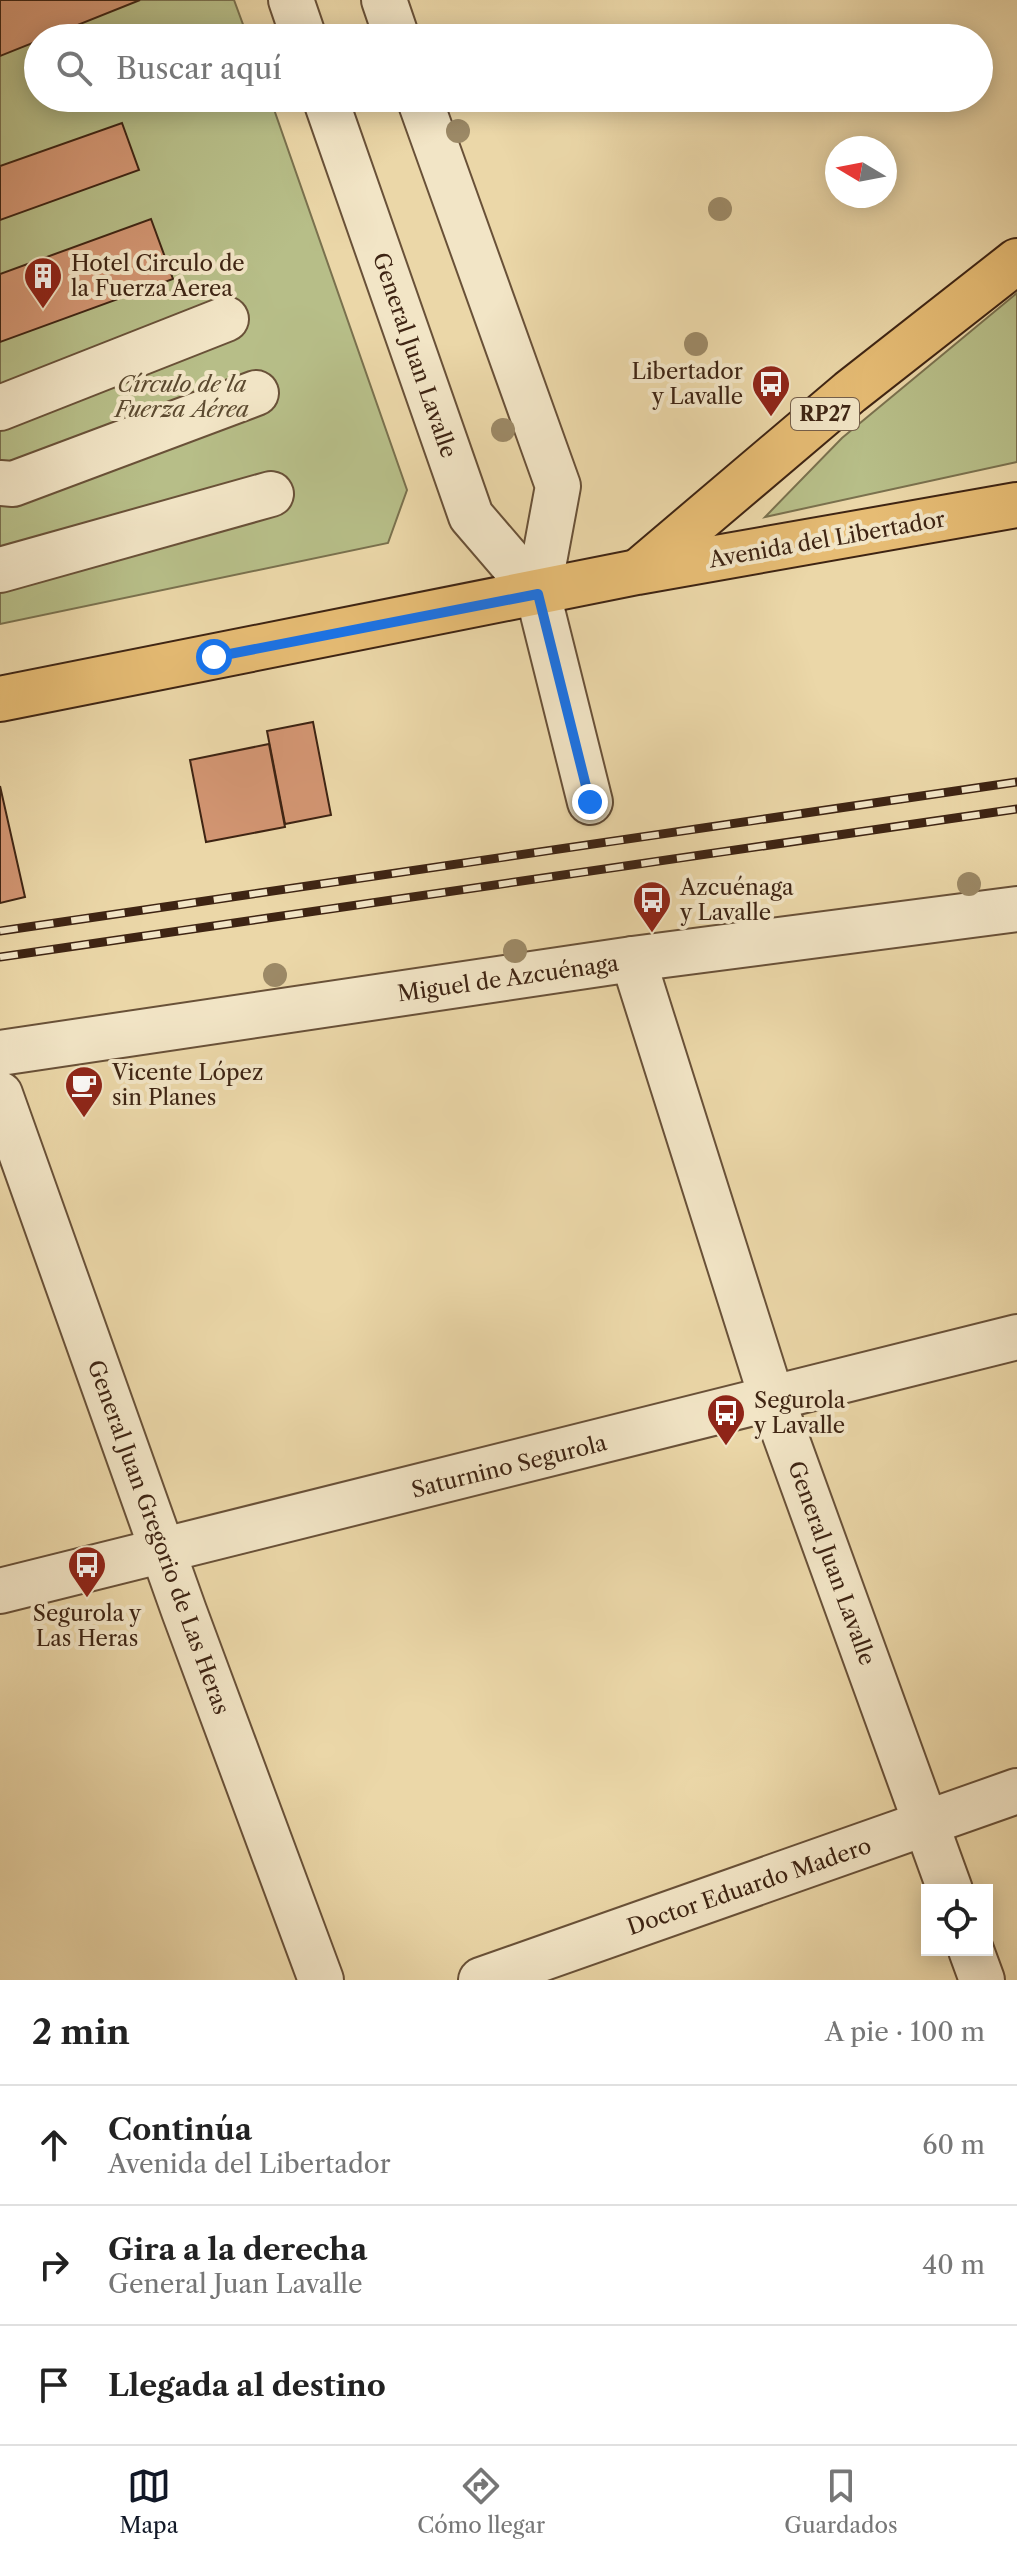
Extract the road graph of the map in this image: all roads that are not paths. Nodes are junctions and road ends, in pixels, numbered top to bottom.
1 (291, 0) edge
2 (384, 0) edge
3 (299, 24) edge
4 (392, 24) edge
5 (330, 112) edge
6 (424, 112) edge
7 (1017, 261) edge
8 (226, 319) dead end
9 (256, 393) dead end
10 (0, 408) edge
11 (0, 483) edge
12 (271, 494) dead end
13 (1017, 505) edge
14 (0, 570) edge
15 (637, 572) junction
16 (538, 594) junction
17 (0, 699) edge
18 (590, 802) dead end
19 (1017, 909) edge
20 (633, 959) junction
21 (0, 1053) edge
22 (0, 1094) edge
23 (1017, 1337) edge
24 (772, 1399) junction
25 (164, 1552) junction
26 (0, 1591) edge
27 (1017, 1791) edge
28 (926, 1824) junction
29 (948, 1884) edge
30 (973, 1956) edge
31 (321, 1980) edge
32 (481, 1980) edge
33 (982, 1980) edge

1 - 3 street
2 - 4 street
5 - 16 street, General Juan Lavalle
6 - 16 street, General Juan Lavalle
7 - 15 main road, Avenida del Libertador / RP27
8 - 10 street
9 - 11 street
12 - 14 street
13 - 15 main road, Avenida del Libertador / RP27
15 - 16 main road, Avenida del Libertador / RP27
16 - 17 main road, Avenida del Libertador / RP27
16 - 18 street, General Juan Lavalle
19 - 20 street, Miguel de Azcuénaga
20 - 21 street, Miguel de Azcuénaga
20 - 24 street, General Juan Lavalle
22 - 25 street, General Juan Gregorio de Las Heras
23 - 24 street, Saturnino Segurola
24 - 25 street, Saturnino Segurola
24 - 28 street, General Juan Lavalle
25 - 26 street, Saturnino Segurola
25 - 31 street, General Juan Gregorio de Las Heras
27 - 28 street, Doctor Eduardo Madero
28 - 29 street, General Juan Lavalle
28 - 32 street, Doctor Eduardo Madero
30 - 33 street

